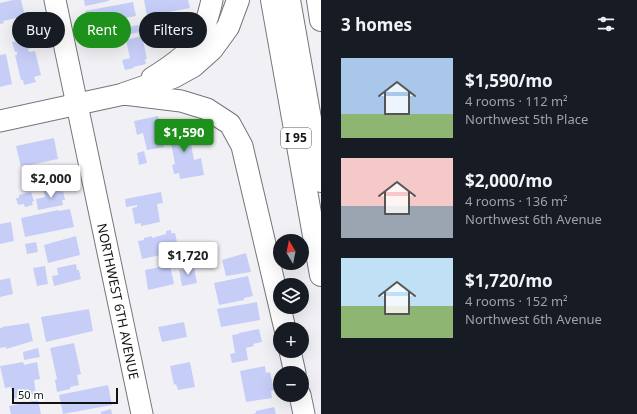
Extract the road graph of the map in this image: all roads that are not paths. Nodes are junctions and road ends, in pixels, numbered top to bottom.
1 (55, 0) edge
2 (212, 0) edge
3 (238, 0) edge
4 (272, 0) edge
5 (289, 0) edge
6 (318, 0) edge
7 (321, 20) edge
8 (124, 94) junction
9 (78, 104) junction
10 (0, 121) edge
11 (321, 181) edge
12 (321, 275) edge
13 (283, 322) edge
14 (301, 402) edge
15 (142, 414) edge
16 (304, 414) edge

1 - 9 street, NORTHWEST 6TH AVENUE
2 - 8 street
3 - 8 highway
4 - 12 highway, I 95
5 - 11 highway
6 - 7 highway
8 - 9 street
8 - 13 street
9 - 10 street
9 - 15 street, NORTHWEST 6TH AVENUE
14 - 16 street

